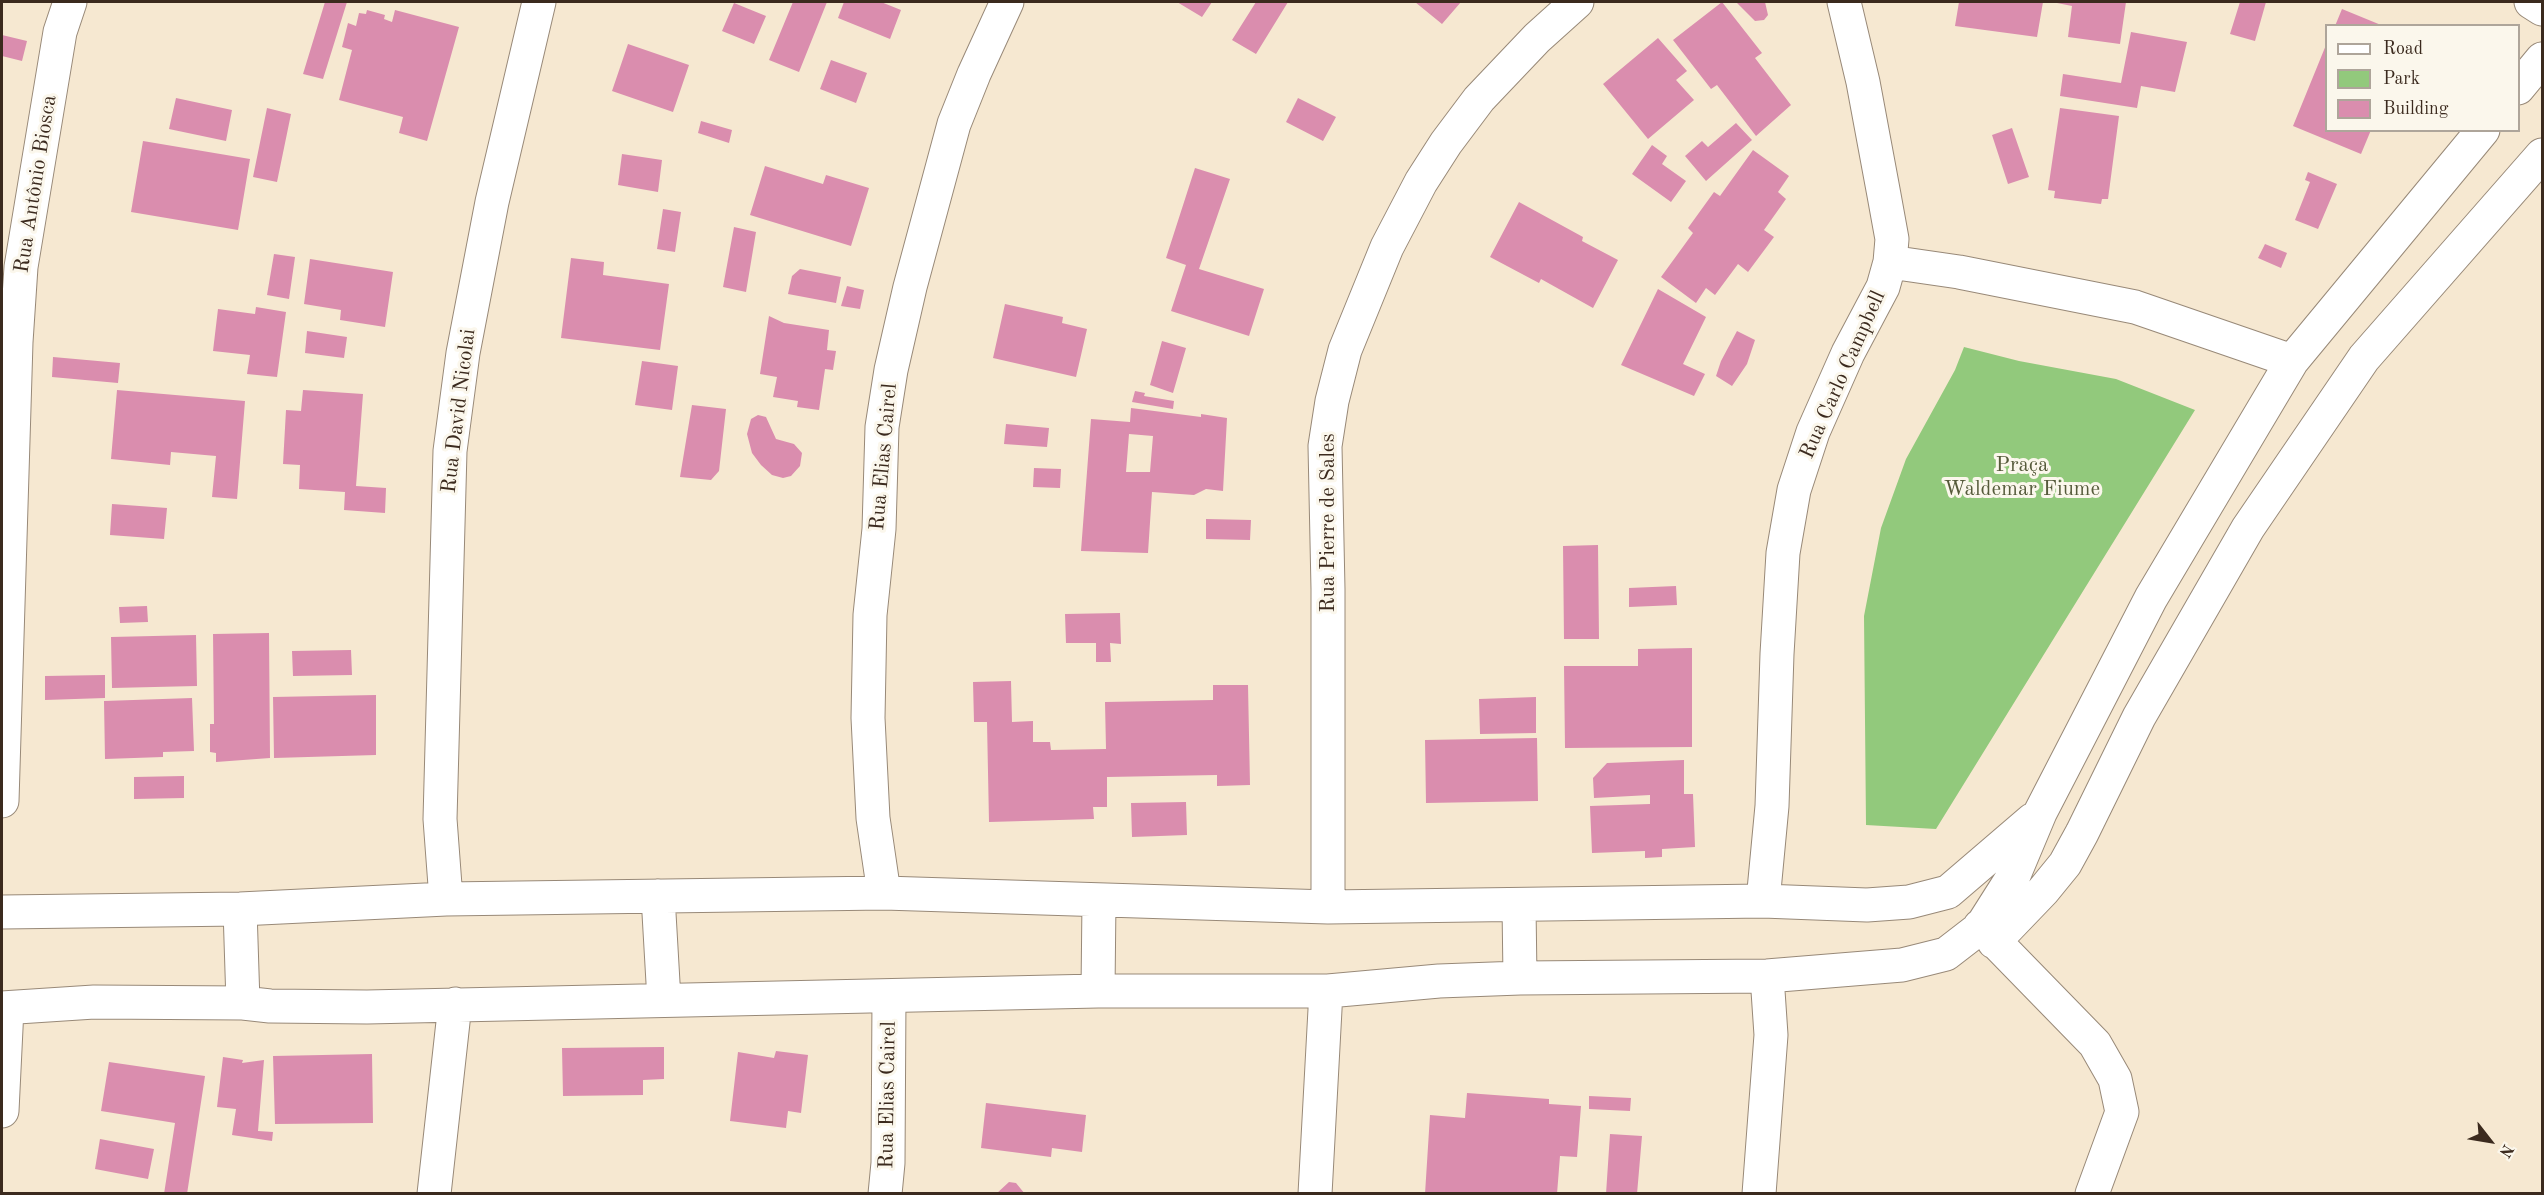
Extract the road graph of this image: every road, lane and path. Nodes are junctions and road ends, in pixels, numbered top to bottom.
1 (70, 2) edge
2 (539, 2) edge
3 (1007, 2) edge
4 (1577, 2) edge
5 (1844, 2) edge
6 (2531, 2) edge
7 (2542, 9) edge
8 (2542, 59) edge
9 (2520, 86) edge
10 (2481, 132) edge
11 (2542, 154) edge
12 (1890, 262) junction
13 (2292, 361) junction
14 (2, 801) edge
15 (2040, 813) junction
16 (1948, 892) junction
17 (884, 893) junction
18 (658, 896) junction
19 (446, 899) junction
20 (1099, 900) junction
21 (1763, 901) junction
22 (1519, 906) junction
23 (1328, 907) junction
24 (240, 909) junction
25 (2, 912) edge
26 (1987, 934) junction
27 (1767, 976) junction
28 (1520, 978) junction
29 (1098, 991) junction
30 (1326, 991) junction
31 (889, 997) junction
32 (664, 1000) junction
33 (243, 1003) junction
34 (455, 1004) junction
35 (4, 1008) edge
36 (2, 1111) edge
37 (434, 1194) edge
38 (885, 1194) edge
39 (1315, 1194) edge
40 (1760, 1194) edge
41 (2092, 1194) edge

1 - 14 street, Rua Antônio Biosca
2 - 19 street, Rua David Nicolai
3 - 17 street, Rua Elias Cairel
4 - 23 street, Rua Pierre de Sales
5 - 12 street, Rua Carlo Campbell
6 - 7 street
8 - 9 street
10 - 13 street
11 - 26 street
12 - 13 street
12 - 21 street, Rua Carlo Campbell
13 - 15 street
15 - 16 street
15 - 26 street
16 - 21 street
16 - 26 street
17 - 18 street
17 - 20 street
18 - 19 street
18 - 32 street
19 - 24 street
20 - 23 street
20 - 29 street
21 - 22 street
22 - 23 street
22 - 28 street
24 - 25 street
24 - 33 street
26 - 27 street
26 - 41 street
27 - 28 street
27 - 40 street
28 - 30 street
29 - 30 street
29 - 31 street
30 - 39 street
31 - 32 street
31 - 38 street, Rua Elias Cairel
32 - 34 street
33 - 34 street
33 - 35 street
34 - 37 street
35 - 36 street

